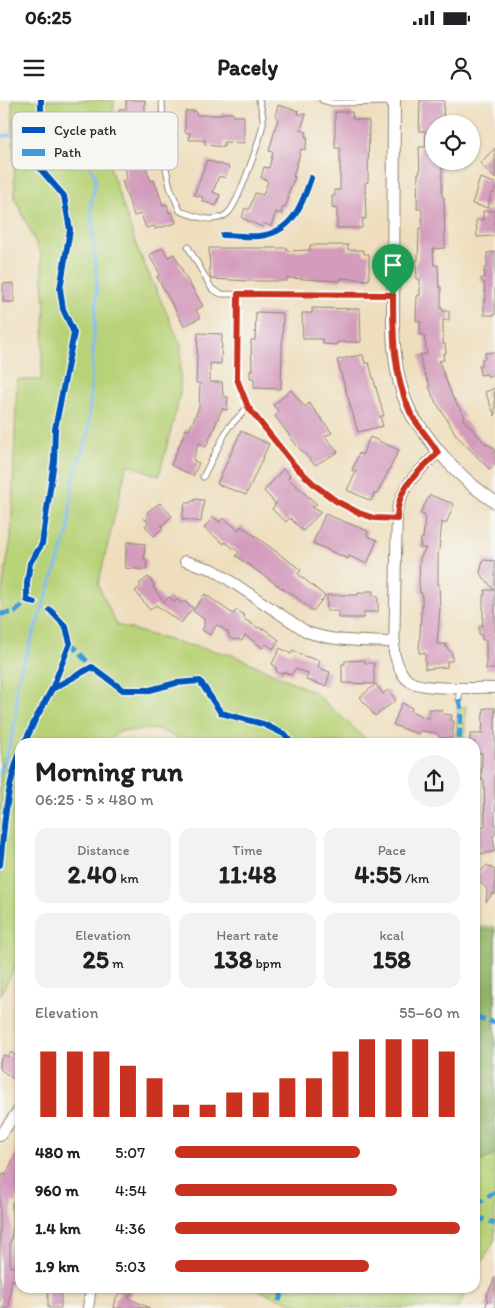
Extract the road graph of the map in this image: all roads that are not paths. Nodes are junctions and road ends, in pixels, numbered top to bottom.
1 (259, 100) edge
2 (322, 100) edge
3 (394, 101) edge
4 (166, 170) edge
5 (188, 247) dead end
6 (238, 294) junction
7 (393, 295) junction
8 (248, 407) junction
9 (438, 453) junction
10 (203, 477) dead end
11 (495, 502) edge
12 (397, 519) junction
13 (184, 561) dead end
14 (395, 642) junction
15 (459, 687) junction
16 (495, 688) edge
17 (459, 699) dead end
18 (15, 1115) edge
19 (0, 1136) edge
20 (90, 1293) edge
21 (88, 1308) edge

1 - 4 lane
2 - 3 lane
3 - 7 street
5 - 6 lane
6 - 7 lane
6 - 8 lane
7 - 9 street
8 - 10 lane
8 - 12 lane
9 - 11 street
9 - 12 street
12 - 14 street
13 - 14 street
14 - 15 street
15 - 16 street
15 - 17 lane
18 - 19 street
20 - 21 street

